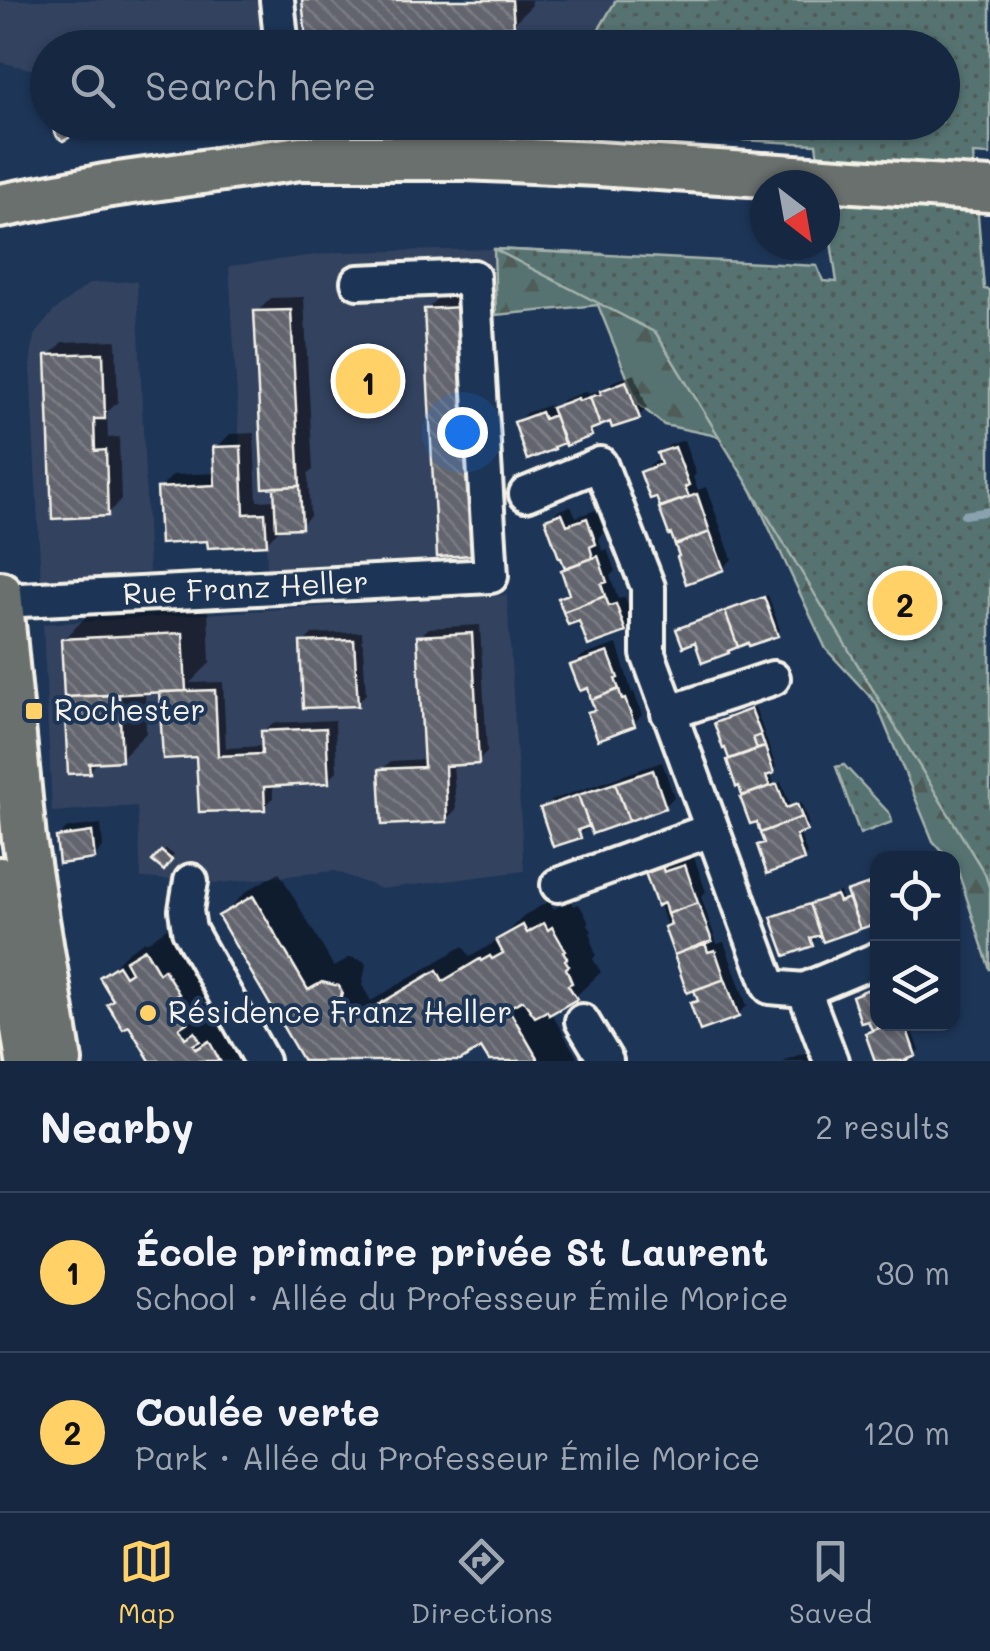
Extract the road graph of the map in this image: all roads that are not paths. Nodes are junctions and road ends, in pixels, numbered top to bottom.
1 (277, 0) edge
2 (280, 30) edge
3 (395, 160) junction
4 (989, 190) edge
5 (0, 206) edge
6 (0, 230) edge
7 (358, 282) dead end
8 (526, 494) dead end
9 (0, 593) edge
10 (1, 601) edge
11 (773, 678) dead end
12 (668, 713) junction
13 (711, 830) junction
14 (0, 878) edge
15 (191, 881) dead end
16 (558, 884) dead end
17 (870, 962) edge
18 (804, 990) junction
19 (582, 1021) dead end
20 (28, 1061) edge
21 (60, 1061) edge
22 (262, 1061) edge
23 (606, 1061) edge
24 (830, 1061) edge

1 - 2 street
3 - 4 main road
3 - 5 main road
3 - 6 main road
7 - 10 street, Rue Franz Heller
8 - 12 street
9 - 10 main road
10 - 21 main road
11 - 12 street
12 - 13 street
13 - 16 street
13 - 18 street
14 - 20 main road
15 - 22 street
17 - 18 street
18 - 24 street
19 - 23 street

